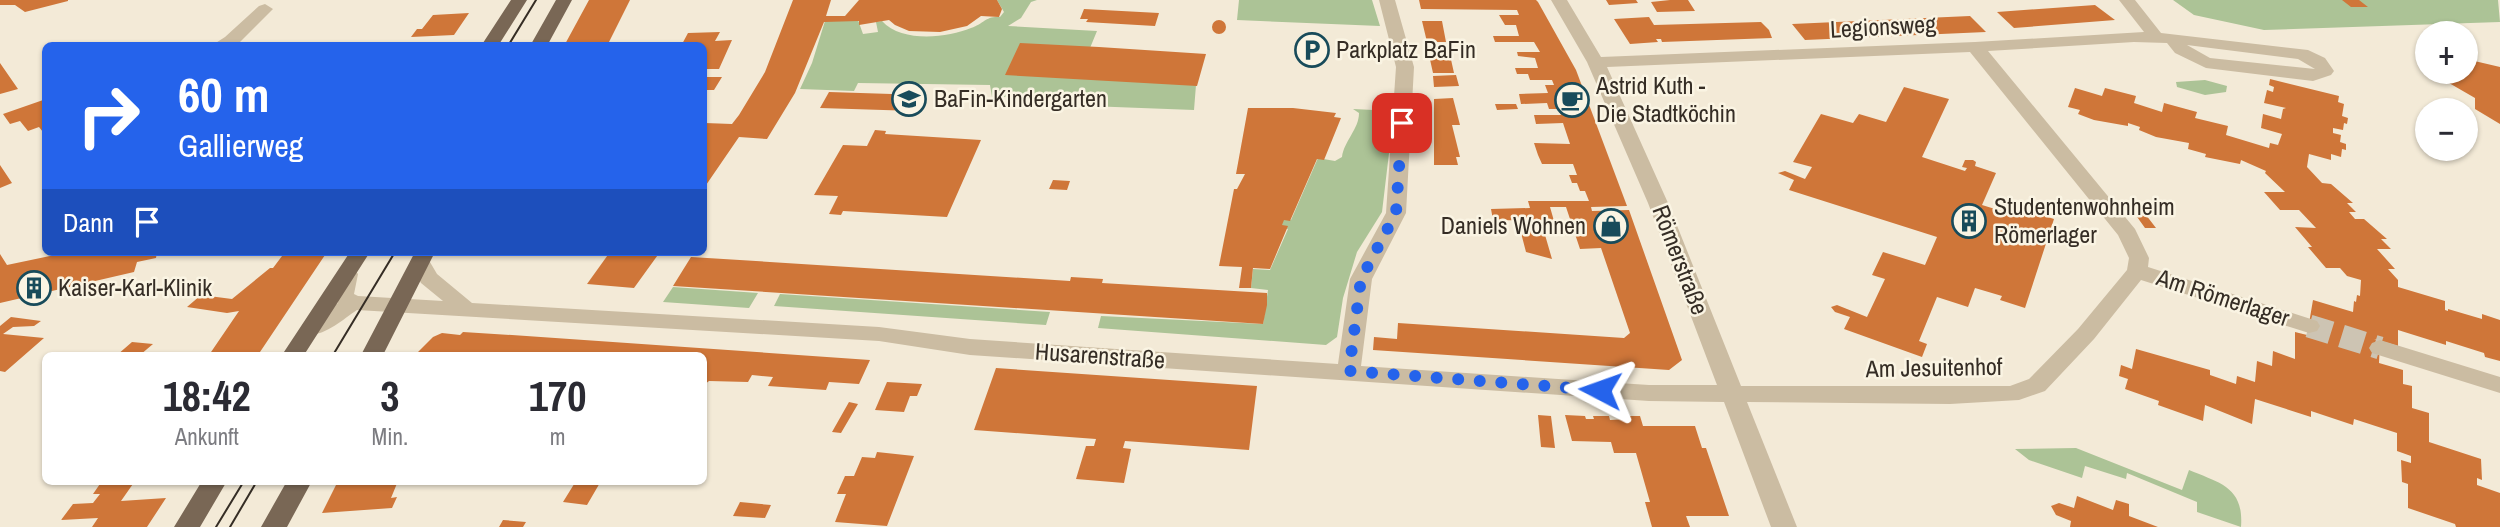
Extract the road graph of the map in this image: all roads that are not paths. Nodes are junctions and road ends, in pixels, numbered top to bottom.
1 (519, 0) edge
2 (564, 0) edge
3 (1387, 0) edge
4 (1559, 0) edge
5 (2127, 2) edge
6 (265, 9) dead end
7 (2164, 38) junction
8 (229, 42) edge
9 (492, 42) edge
10 (540, 42) edge
11 (1976, 47) junction
12 (1596, 62) junction
13 (358, 256) edge
14 (423, 257) edge
15 (2137, 271) junction
16 (347, 274) junction
17 (353, 303) junction
18 (398, 306) junction
19 (467, 310) junction
20 (2309, 326) tunnel mouth
21 (311, 329) junction
22 (2380, 348) tunnel mouth
23 (295, 352) edge
24 (374, 352) edge
25 (1349, 371) junction
26 (2500, 385) edge
27 (1734, 396) junction
28 (213, 485) edge
29 (298, 485) edge
30 (187, 527) edge
31 (274, 527) edge
32 (1784, 527) edge

1 - 9 main road
2 - 10 main road
3 - 25 street
4 - 12 street, Römerstraße
5 - 7 street
6 - 8 street
7 - 7 street, Legionsweg
7 - 11 street, Legionsweg
11 - 12 street, Legionsweg
11 - 15 street
12 - 27 street, Römerstraße
13 - 16 main road
14 - 18 main road
14 - 19 street
15 - 20 street, Am Römerlager
15 - 27 street, Am Jesuitenhof
16 - 17 street
16 - 21 main road
17 - 18 street, Husarenstraße
17 - 21 street
18 - 19 street, Husarenstraße
18 - 24 main road
19 - 25 street, Husarenstraße
21 - 23 main road
22 - 26 street
25 - 27 street, Husarenstraße
27 - 32 street, Römerstraße
28 - 30 main road
29 - 31 main road

